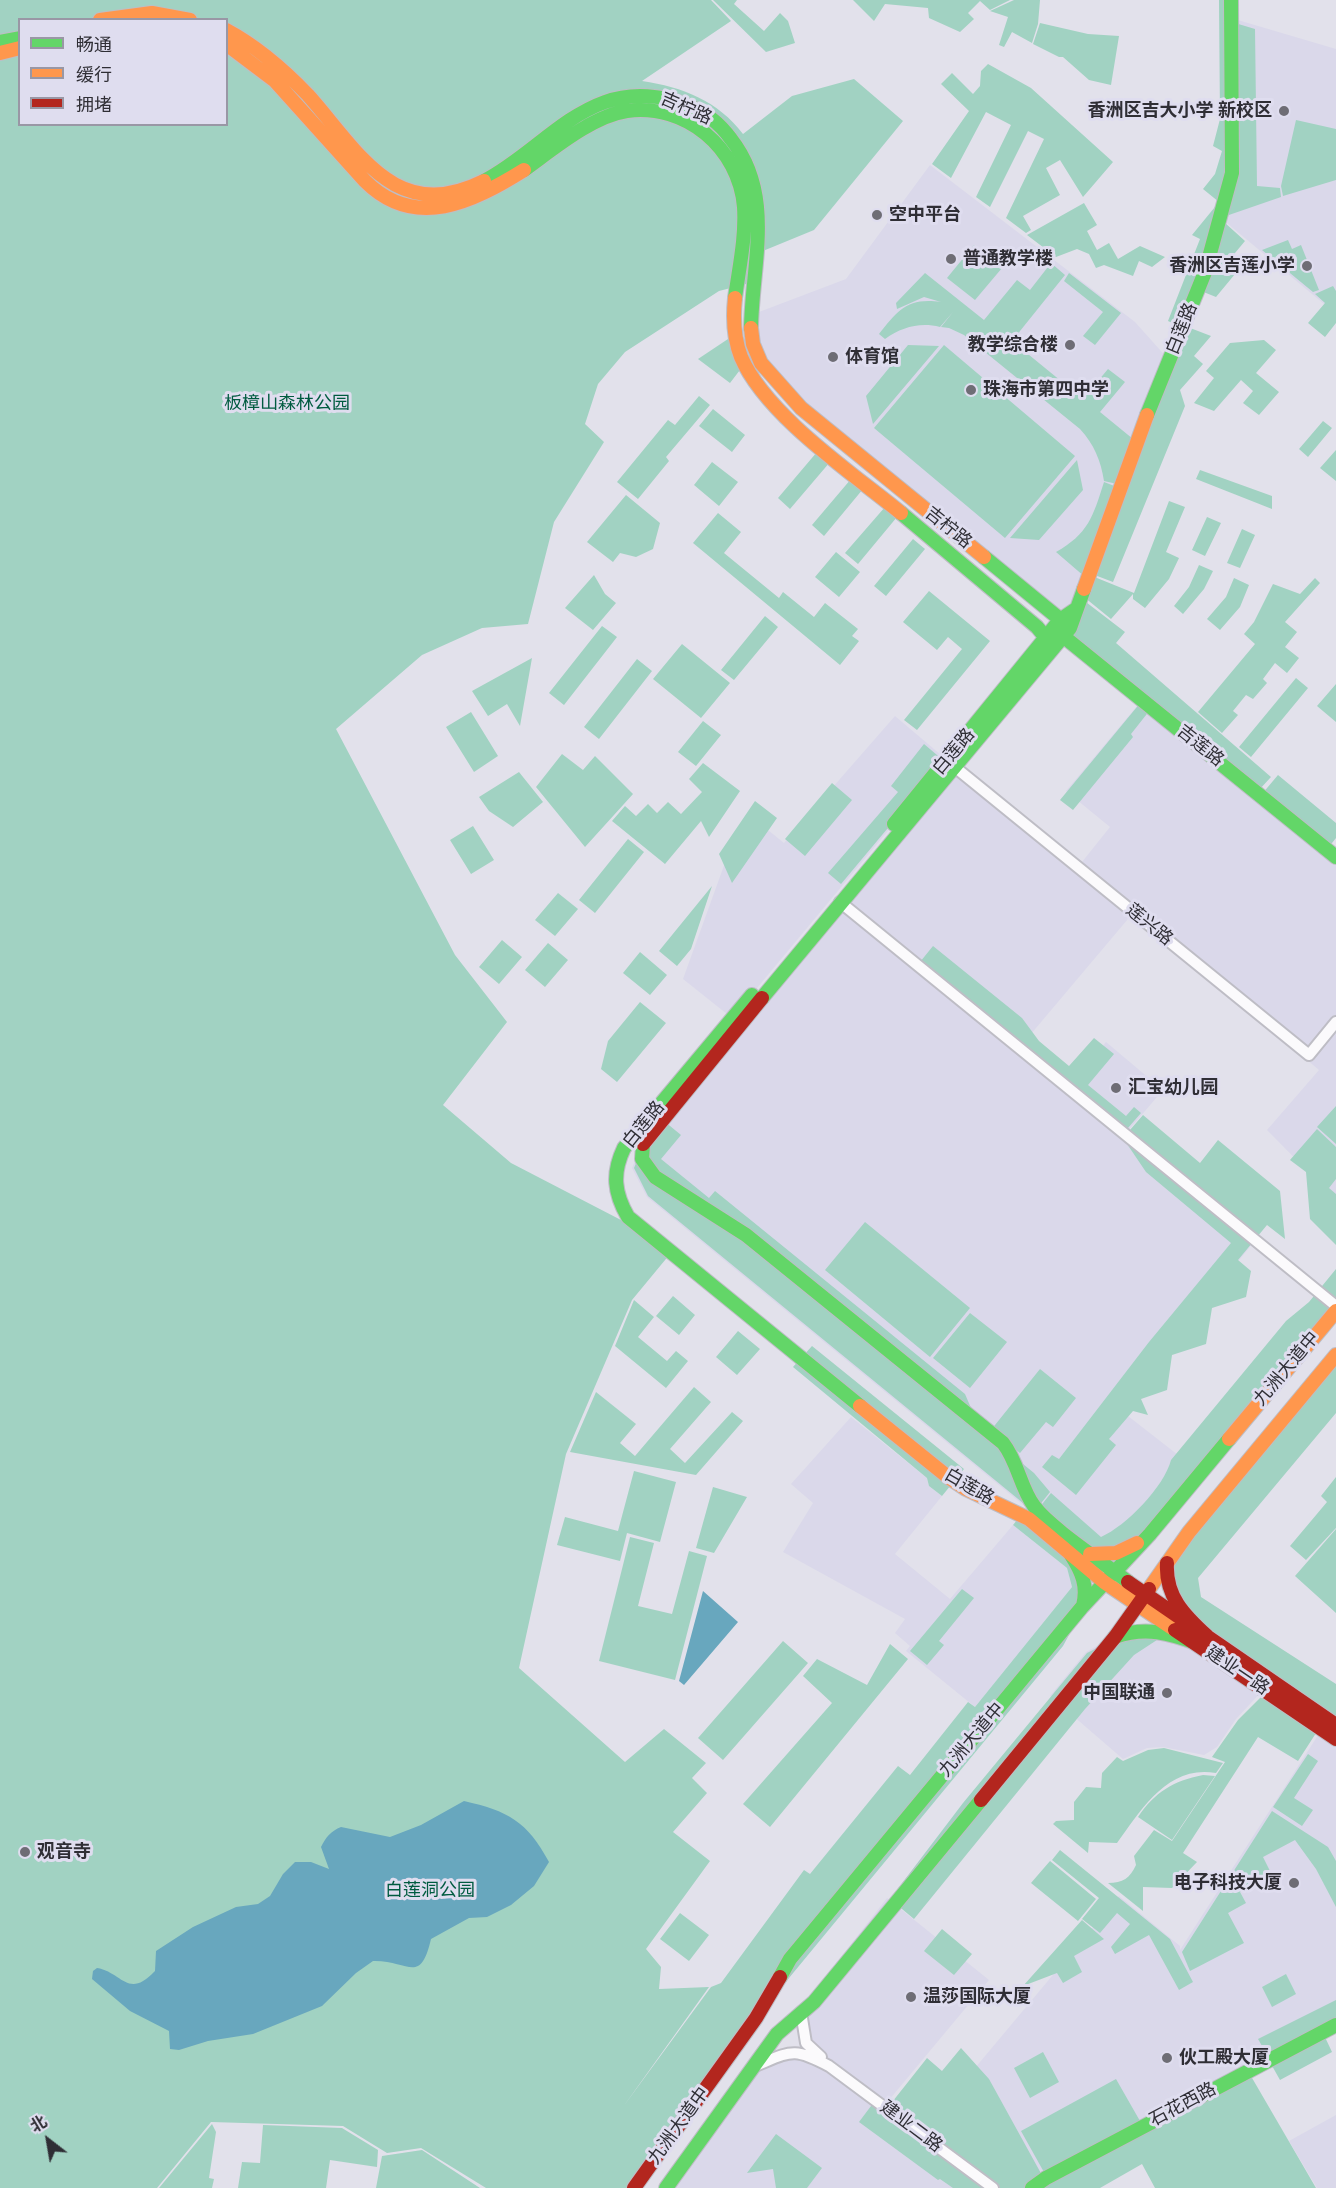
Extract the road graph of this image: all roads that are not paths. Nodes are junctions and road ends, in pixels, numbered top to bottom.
1 (1231, 0) edge
2 (115, 18) edge
3 (179, 18) edge
4 (228, 31) edge
5 (18, 38) edge
6 (0, 42) edge
7 (228, 45) edge
8 (18, 48) edge
9 (0, 53) edge
10 (1065, 628) junction
11 (1047, 639) junction
12 (956, 768) junction
13 (1336, 857) edge
14 (840, 902) junction
15 (1336, 1022) edge
16 (1336, 1308) edge
17 (1336, 1355) edge
18 (1150, 1534) junction
19 (1090, 1554) junction
20 (1071, 1555) junction
21 (1167, 1563) junction
22 (1114, 1571) junction
23 (1104, 1582) junction
24 (1141, 1599) junction
25 (1082, 1607) junction
26 (1115, 1637) junction
27 (1203, 1640) junction
28 (1336, 1725) edge
29 (1336, 1739) edge
30 (801, 2012) junction
31 (1336, 2025) edge
32 (829, 2066) junction
33 (754, 2067) junction
34 (634, 2188) edge
35 (666, 2188) edge
36 (993, 2188) edge
37 (1032, 2188) edge

1 - 10 main road, 白莲路
2 - 3 main road
4 - 10 main road, 吉柠路
5 - 6 main road
7 - 11 main road, 吉柠路
8 - 9 main road
10 - 11 main road
10 - 12 main road, 白莲路
10 - 13 main road, 吉莲路
11 - 20 main road, 白莲路
12 - 14 main road, 白莲路
12 - 15 street, 莲兴路
14 - 16 street
14 - 19 main road, 白莲路
16 - 18 main road, 九洲大道中
17 - 21 main road, 九洲大道中
18 - 19 main road
18 - 22 main road, 九洲大道中
19 - 22 main road, 白莲路
20 - 23 main road, 白莲路
20 - 25 main road
21 - 24 main road, 九洲大道中
21 - 27 main road
22 - 23 main road, 九洲大道中
22 - 24 main road, 白莲路
23 - 24 main road, 白莲路
23 - 25 main road, 九洲大道中
24 - 26 main road, 九洲大道中
24 - 27 main road, 建业一路
25 - 34 main road, 九洲大道中
26 - 27 main road
26 - 30 main road, 九洲大道中
27 - 28 main road, 建业一路
27 - 29 main road, 建业一路
30 - 32 street, 建业二路
30 - 33 main road, 九洲大道中
31 - 37 main road, 石花西路
32 - 33 street, 建业二路
32 - 36 street, 建业二路
33 - 35 main road, 九洲大道中

